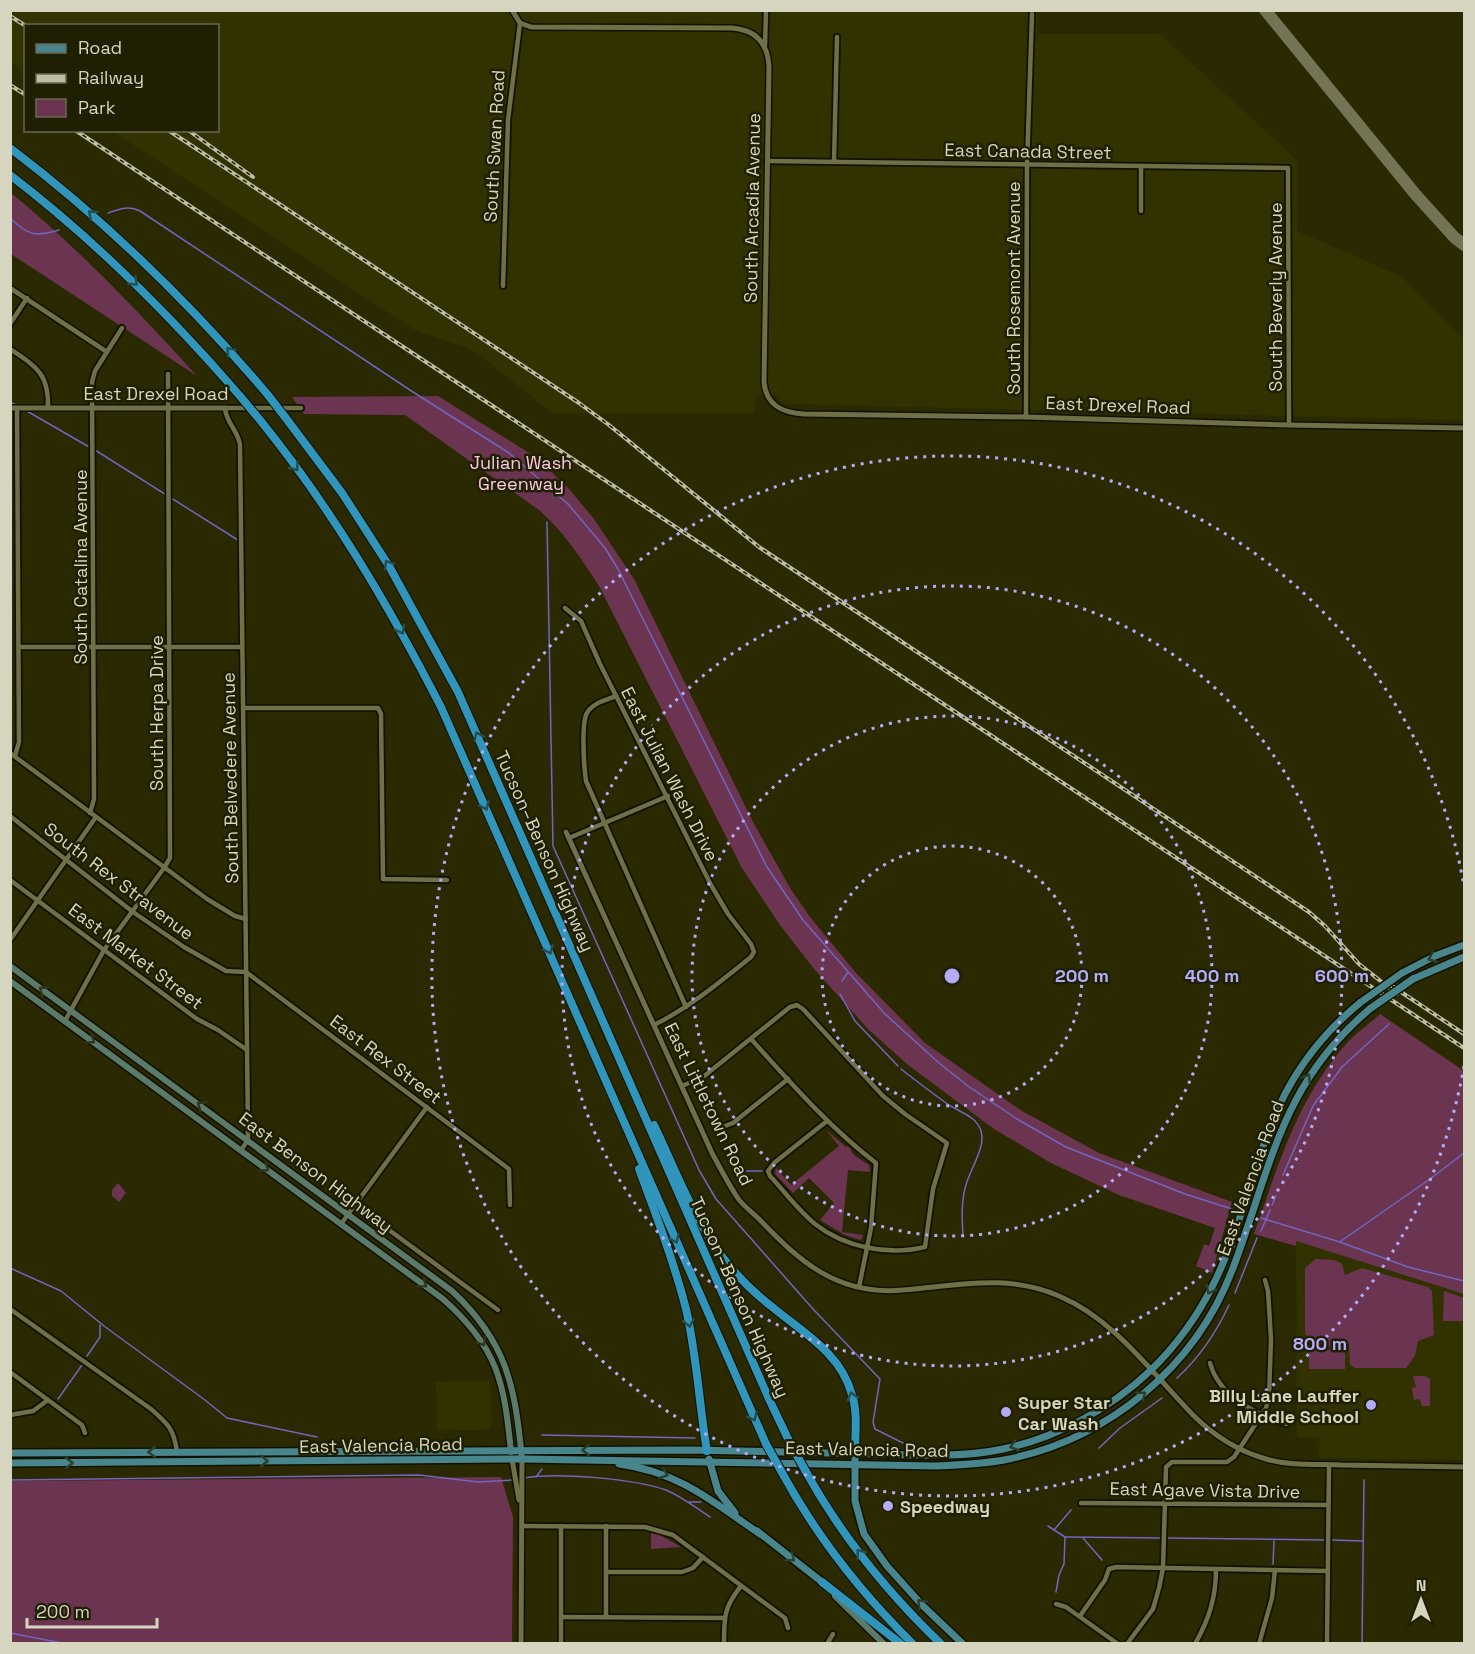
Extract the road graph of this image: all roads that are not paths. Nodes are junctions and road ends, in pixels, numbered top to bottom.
1 (512, 10) edge
2 (766, 10) edge
3 (1032, 14) dead end
4 (520, 23) junction
5 (837, 37) dead end
6 (765, 45) junction
7 (10, 148) edge
8 (767, 161) junction
9 (834, 161) junction
10 (1027, 165) junction
11 (1141, 166) junction
12 (1288, 168) joint
13 (10, 175) edge
14 (1141, 211) dead end
15 (503, 286) dead end
16 (10, 288) edge
17 (27, 298) junction
18 (10, 324) edge
19 (122, 328) dead end
20 (10, 349) edge
21 (107, 352) junction
22 (168, 374) dead end
23 (772, 404) joint
24 (14, 408) edge
25 (48, 408) junction
26 (92, 408) junction
27 (167, 408) junction
28 (225, 408) junction
29 (301, 408) dead end
30 (1026, 417) junction
31 (1289, 425) junction
32 (1464, 428) edge
33 (565, 608) dead end
34 (18, 647) junction
35 (94, 647) junction
36 (169, 647) junction
37 (242, 647) junction
38 (616, 696) junction
39 (243, 708) junction
40 (13, 755) edge
41 (668, 796) junction
42 (90, 813) junction
43 (10, 816) edge
44 (96, 817) junction
45 (603, 823) junction
46 (568, 835) joint
47 (67, 860) junction
48 (164, 868) junction
49 (10, 880) edge
50 (447, 880) dead end
51 (38, 900) junction
52 (133, 912) junction
53 (246, 919) junction
54 (10, 940) edge
55 (1464, 945) edge
56 (104, 950) junction
57 (1464, 957) edge
58 (10, 966) edge
59 (246, 972) junction
60 (10, 981) edge
61 (586, 982) junction
62 (686, 1007) junction
63 (71, 1011) junction
64 (65, 1021) junction
65 (654, 1025) junction
66 (751, 1039) junction
67 (247, 1050) junction
68 (788, 1079) junction
69 (682, 1086) junction
70 (427, 1107) junction
71 (618, 1108) junction
72 (826, 1121) junction
73 (722, 1127) dead end
74 (248, 1140) junction
75 (241, 1150) junction
76 (355, 1205) junction
77 (510, 1205) dead end
78 (348, 1214) junction
79 (341, 1224) junction
80 (867, 1247) junction
81 (1265, 1280) dead end
82 (859, 1287) junction
83 (10, 1309) edge
84 (498, 1310) dead end
85 (1210, 1364) dead end
86 (1152, 1369) junction
87 (10, 1372) edge
88 (1161, 1379) junction
89 (48, 1400) junction
90 (149, 1407) junction
91 (144, 1413) dead end
92 (10, 1414) edge
93 (1260, 1416) junction
94 (1286, 1424) dead end
95 (85, 1433) dead end
96 (1239, 1449) junction
97 (511, 1450) junction
98 (521, 1450) junction
99 (707, 1451) junction
100 (177, 1452) junction
101 (10, 1453) edge
102 (855, 1454) junction
103 (512, 1459) junction
104 (522, 1459) junction
105 (586, 1461) junction
106 (709, 1461) junction
107 (10, 1464) edge
108 (855, 1464) junction
109 (1329, 1465) junction
110 (1464, 1467) edge
111 (519, 1483) junction
112 (1081, 1503) dead end
113 (1163, 1503) junction
114 (1328, 1505) junction
115 (522, 1526) junction
116 (561, 1526) junction
117 (606, 1526) junction
118 (760, 1534) junction
119 (703, 1557) junction
120 (1163, 1568) junction
121 (1216, 1569) junction
122 (1275, 1570) junction
123 (1327, 1571) junction
124 (606, 1572) junction
125 (822, 1582) junction
126 (741, 1586) junction
127 (1056, 1604) dead end
128 (1080, 1616) junction
129 (561, 1617) junction
130 (606, 1617) junction
131 (724, 1618) junction
132 (788, 1628) dead end
133 (833, 1634) dead end
134 (521, 1644) edge
135 (561, 1644) edge
136 (724, 1644) edge
137 (827, 1644) edge
138 (884, 1644) edge
139 (901, 1644) edge
140 (913, 1644) edge
141 (941, 1644) edge
142 (963, 1644) edge
143 (1118, 1644) edge
144 (1127, 1644) edge
145 (1195, 1644) edge
146 (1259, 1644) edge
147 (1326, 1644) edge

1 - 4 street
2 - 6 street, South Arcadia Avenue
3 - 10 street, South Rosemont Avenue
4 - 6 street
4 - 15 street, South Swan Road
5 - 9 street
6 - 8 street, South Arcadia Avenue
61 -> 7 highway, Tucson–Benson Highway, bridge
8 - 9 street, East Canada Street
8 - 23 street, South Arcadia Avenue
9 - 10 street, East Canada Street
10 - 11 street, East Canada Street
10 - 30 street, South Rosemont Avenue
11 - 12 street, East Canada Street
11 - 14 street
12 - 31 street, South Beverly Avenue
13 -> 71 highway, Tucson–Benson Highway, bridge
16 - 17 street
17 - 18 street
17 - 21 street
19 - 21 street, South Catalina Avenue
20 - 25 street
21 - 26 street, South Catalina Avenue
22 - 27 street, South Herpa Drive
23 - 30 street, East Drexel Road
24 - 25 street, East Drexel Road
24 - 34 street
25 - 26 street, East Drexel Road
26 - 27 street, East Drexel Road
26 - 35 street, South Catalina Avenue
27 - 28 street, East Drexel Road
27 - 36 street, South Herpa Drive
28 - 29 street, East Drexel Road
28 - 37 street, South Belvedere Avenue
30 - 31 street, East Drexel Road
31 - 32 street, East Drexel Road
33 - 38 street, East Julian Wash Drive
34 - 35 street
34 - 40 street
35 - 36 street
35 - 42 street, South Catalina Avenue
36 - 37 street
36 - 48 street, South Herpa Drive
37 - 39 street, South Belvedere Avenue
38 - 41 street, East Julian Wash Drive
38 - 45 street
39 - 50 street
39 - 53 street, South Belvedere Avenue
40 - 42 street
41 - 45 street
41 - 62 street, East Julian Wash Drive
42 - 44 street
43 - 47 street, South Rex Stravenue
44 - 47 street
44 - 48 street
45 - 46 street
45 - 62 street
46 - 65 street, East Littletown Road
47 - 51 street
47 - 52 street, South Rex Stravenue
48 - 52 street, South Herpa Drive
48 - 53 street
49 - 51 street, East Market Street
51 - 54 street
51 - 56 street, East Market Street
52 - 56 street, South Herpa Drive
52 - 59 street, South Rex Stravenue
53 - 59 street, South Belvedere Avenue
55 -> 86 main road, East Valencia Road, bridge
56 - 63 street, South Herpa Drive
56 - 67 street, East Market Street
88 -> 57 main road, East Valencia Road, bridge
63 -> 58 main road, East Benson Highway
59 - 67 street, South Belvedere Avenue
59 - 70 street, East Rex Street
60 - 64 main road, East Benson Highway
102 -> 61 highway
141 -> 61 highway, Tucson–Benson Highway, bridge
62 - 65 street
63 - 64 street, South Herpa Drive
74 -> 63 main road, East Benson Highway
64 -> 75 main road, East Benson Highway
65 - 69 street, East Littletown Road
66 - 68 street
66 - 69 street
66 - 80 street
67 - 74 street, South Belvedere Avenue
68 - 72 street
68 - 73 street
69 - 82 street, East Littletown Road
70 - 76 street
70 - 77 street, East Rex Street
71 -> 99 highway
71 -> 140 highway, Tucson–Benson Highway, bridge
72 - 80 street
72 - 80 street
74 - 75 street
74 - 78 main road, East Benson Highway
75 -> 79 main road, East Benson Highway
76 - 78 street
76 - 84 street, East Benson Highway
78 - 79 street
78 - 98 main road, East Benson Highway
79 -> 97 main road, East Benson Highway
80 - 82 street
81 - 93 street
82 - 86 street, East Littletown Road
83 - 90 street
85 - 93 street
86 - 88 street, East Littletown Road
86 -> 102 main road, East Valencia Road
87 - 89 street
88 - 96 street, East Littletown Road
108 -> 88 main road, East Valencia Road
89 - 92 street
89 - 95 street
90 - 91 street
90 - 100 street
93 - 94 street
93 - 96 street
96 - 109 street, East Littletown Road
96 - 113 street
97 - 98 main road, East Valencia Road
97 - 100 main road, East Valencia Road
97 - 103 main road, East Benson Highway
99 -> 98 main road, East Valencia Road
98 - 104 main road, East Benson Highway
99 - 102 main road, East Valencia Road
99 - 106 main road
100 -> 101 main road, East Valencia Road
102 - 108 main road
103 - 104 main road, East Valencia Road
107 -> 103 main road, East Valencia Road
103 - 111 street
104 - 105 main road, East Valencia Road
104 - 111 street
105 - 106 main road, East Valencia Road
105 -> 118 main road
106 - 108 main road, East Valencia Road
106 - 118 main road
142 -> 108 main road
109 - 110 street, East Littletown Road
109 - 114 street
111 - 115 street
112 - 113 street, East Agave Vista Drive
113 - 114 street, East Agave Vista Drive
113 - 120 street
114 - 123 street
115 - 116 street
115 - 134 street
116 - 117 street
116 - 129 street
117 - 119 street
117 - 124 street
118 -> 125 main road
119 - 124 street
119 - 126 street
120 - 121 street
120 - 128 street
120 - 144 street
121 - 122 street
121 - 145 street
122 - 123 street
122 - 146 street
123 - 147 street
124 - 130 street
125 - 138 main road
125 - 139 highway
126 - 131 street
126 - 132 street
127 - 128 street
128 - 143 street
129 - 130 street
129 - 135 street
130 - 131 street
131 - 136 street
133 - 137 street

